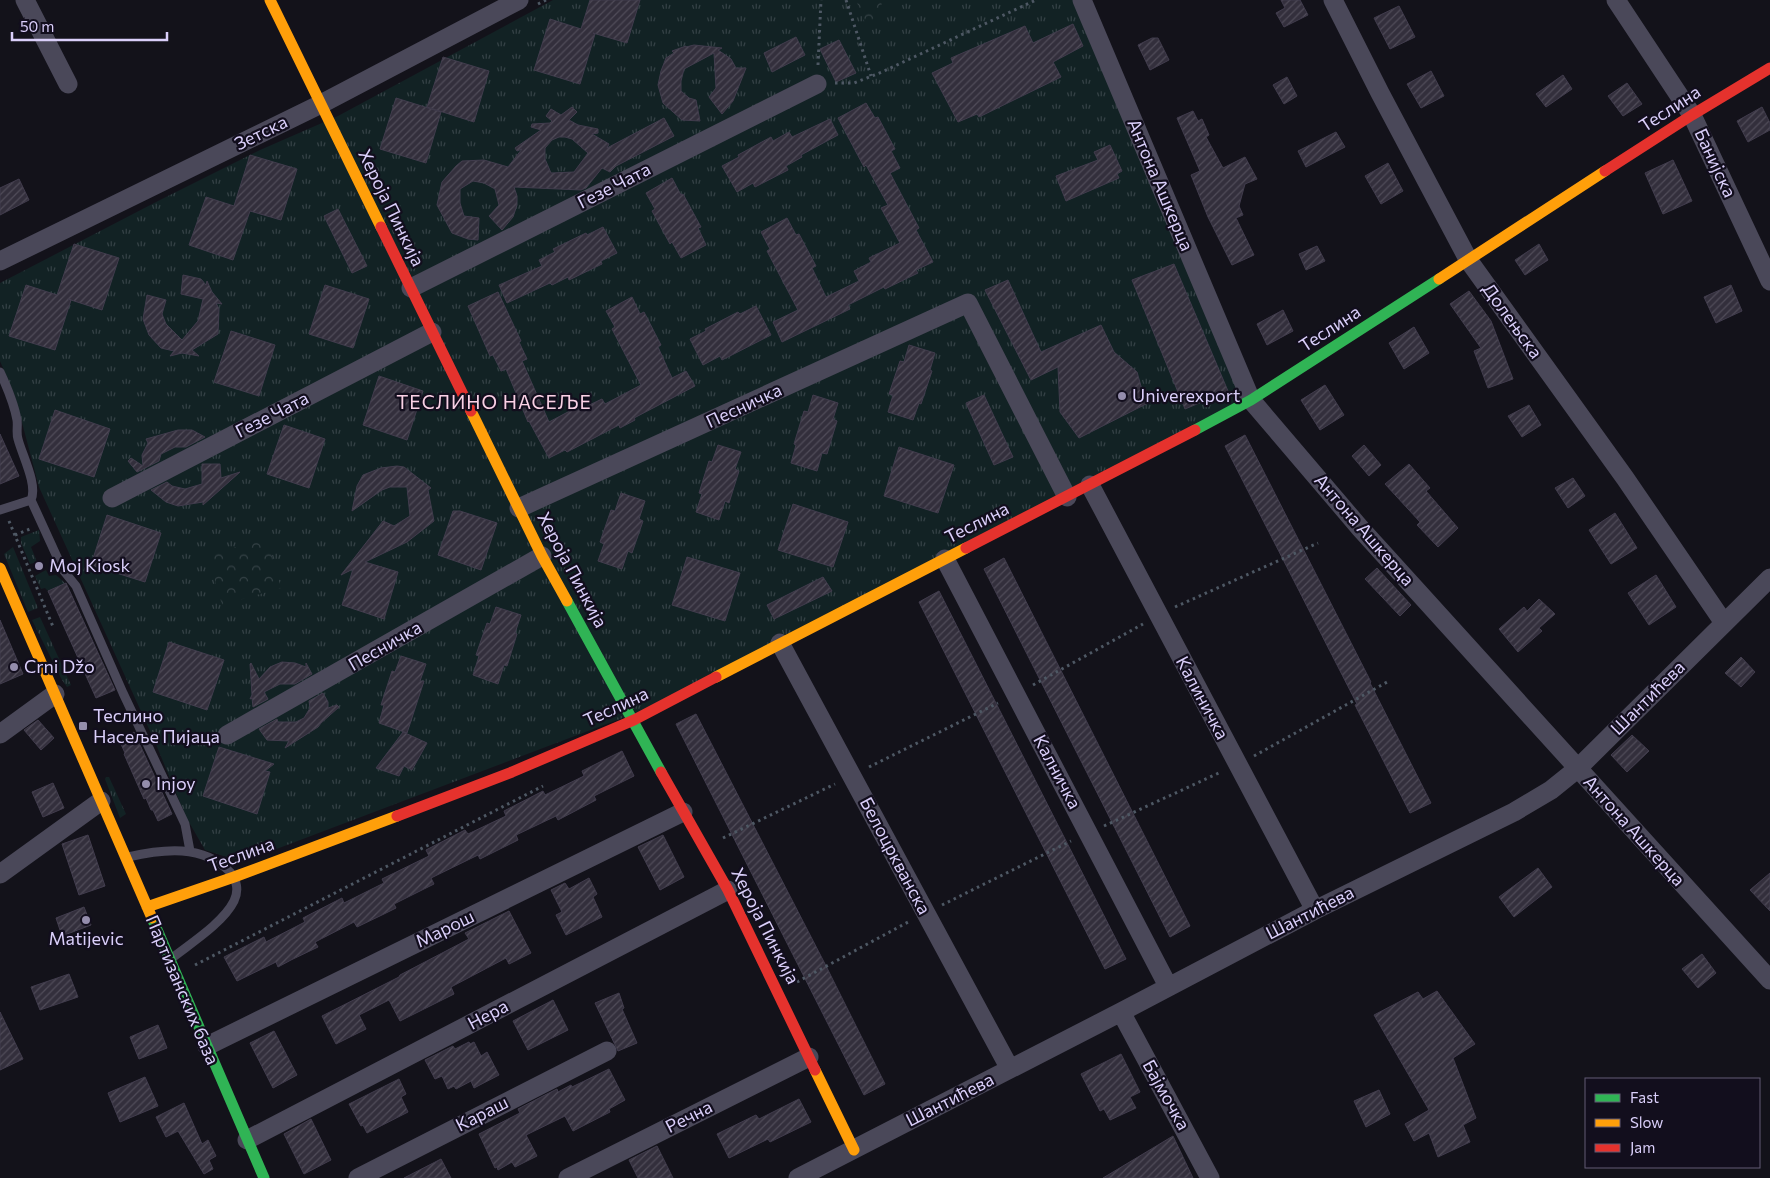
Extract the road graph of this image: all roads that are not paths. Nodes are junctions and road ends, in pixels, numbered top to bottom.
1 (25, 0) edge
2 (270, 0) edge
3 (518, 0) edge
4 (1082, 0) edge
5 (1333, 0) edge
6 (1616, 0) edge
7 (1770, 68) edge
8 (68, 84) dead end
9 (817, 84) road end
10 (321, 104) junction
11 (1692, 115) junction
12 (0, 261) edge
13 (1469, 261) junction
14 (1770, 281) edge
15 (411, 288) junction
16 (432, 332) junction
17 (0, 372) edge
18 (1252, 400) junction
19 (1090, 485) junction
20 (1067, 497) junction
21 (112, 498) dead end
22 (31, 500) junction
23 (519, 508) junction
24 (0, 510) edge
25 (542, 556) junction
26 (945, 559) junction
27 (0, 568) edge
28 (1770, 578) edge
29 (5, 593) edge
30 (1724, 623) junction
31 (780, 643) junction
32 (55, 694) junction
33 (634, 720) junction
34 (0, 734) edge
35 (227, 736) dead end
36 (1577, 769) junction
37 (101, 801) junction
38 (683, 812) junction
39 (190, 851) junction
40 (125, 857) junction
41 (0, 874) edge
42 (234, 877) junction
43 (728, 890) junction
44 (147, 907) junction
45 (1315, 910) junction
46 (170, 960) junction
47 (1770, 980) edge
48 (1168, 986) junction
49 (1121, 1012) junction
50 (207, 1046) junction
51 (607, 1051) dead end
52 (809, 1056) junction
53 (1010, 1069) junction
54 (247, 1140) junction
55 (854, 1150) junction
56 (264, 1178) edge
57 (358, 1178) edge
58 (568, 1178) edge
59 (798, 1178) edge
60 (1210, 1178) edge

1 - 8 street
2 - 10 street, Хероја Пинкија
3 - 10 street, Зетска
4 - 18 street, Антона Ашкерца
5 - 13 street, Долењска
6 - 11 street, Банијска
7 - 11 street, Теслина
9 - 15 street, Гезе Чата
10 - 12 street, Зетска
10 - 15 street, Хероја Пинкија
11 - 13 street, Теслина
11 - 14 street, Банијска
13 - 18 street, Теслина
13 - 30 street, Долењска
15 - 16 street, Хероја Пинкија
16 - 21 street, Гезе Чата
16 - 23 street, Хероја Пинкија
17 - 22 lane
18 - 19 street, Теслина
18 - 36 street, Антона Ашкерца
19 - 20 street, Теслина
19 - 45 street, Калиничка
20 - 23 street, Песничка
20 - 26 street, Теслина
22 - 24 lane
22 - 39 lane
23 - 25 street, Хероја Пинкија
25 - 33 street, Хероја Пинкија
25 - 35 street, Песничка
26 - 31 street, Теслина
26 - 48 street, Калничка
27 - 29 street, Партизанских база
28 - 30 street, Шантићева
29 - 32 street, Партизанских база
30 - 36 street, Шантићева
31 - 33 street, Теслина
31 - 53 street, Белоцркванска
32 - 34 street
32 - 37 street, Партизанских база
33 - 38 street, Хероја Пинкија
33 - 42 street, Теслина
36 - 45 street, Шантићева
36 - 47 street, Антона Ашкерца
37 - 40 street, Партизанских база
37 - 41 street
38 - 43 street, Хероја Пинкија
38 - 50 street, Марош
39 - 40 lane
39 - 42 lane
40 - 44 street, Партизанских база
42 - 44 street, Теслина
42 - 46 lane
43 - 52 street, Хероја Пинкија
43 - 54 street, Нера
44 - 46 street, Партизанских база
45 - 48 street, Шантићева
46 - 50 street, Партизанских база
48 - 49 street, Шантићева
49 - 53 street, Шантићева
49 - 60 street, Бајмочка
50 - 54 street, Партизанских база
51 - 57 street, Караш
52 - 55 street, Хероја Пинкија
52 - 58 street, Речна
53 - 55 street, Шантићева
54 - 56 street, Партизанских база
55 - 59 street, Шантићева

